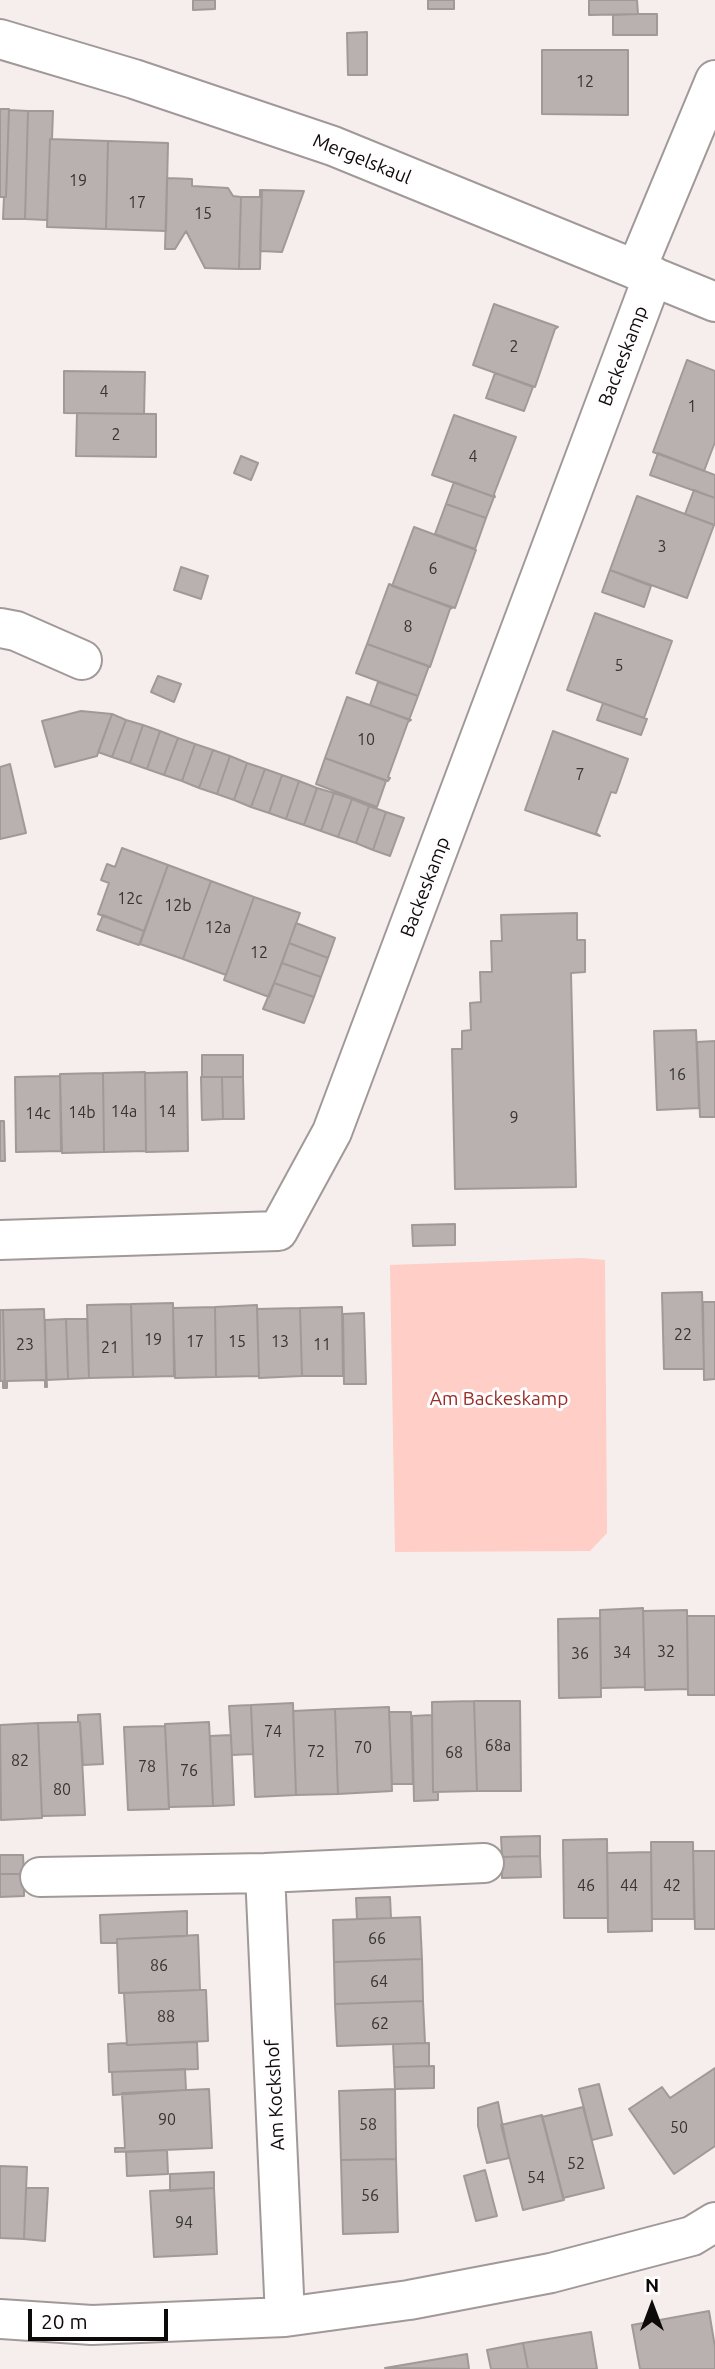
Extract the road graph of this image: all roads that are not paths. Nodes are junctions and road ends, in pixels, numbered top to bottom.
1 (0, 39) edge
2 (715, 80) edge
3 (644, 273) junction
4 (715, 302) edge
5 (0, 628) edge
6 (82, 660) dead end
7 (0, 1240) edge
8 (484, 1863) dead end
9 (265, 1873) junction
10 (40, 1877) dead end
11 (715, 2222) edge
12 (285, 2317) junction
13 (0, 2319) edge

1 - 3 street, Mergelskaul
2 - 3 street
3 - 4 street, Mergelskaul
3 - 7 street, Backeskamp
5 - 6 street
8 - 9 street
9 - 10 street
9 - 12 street, Am Kockshof
11 - 12 street
12 - 13 street

